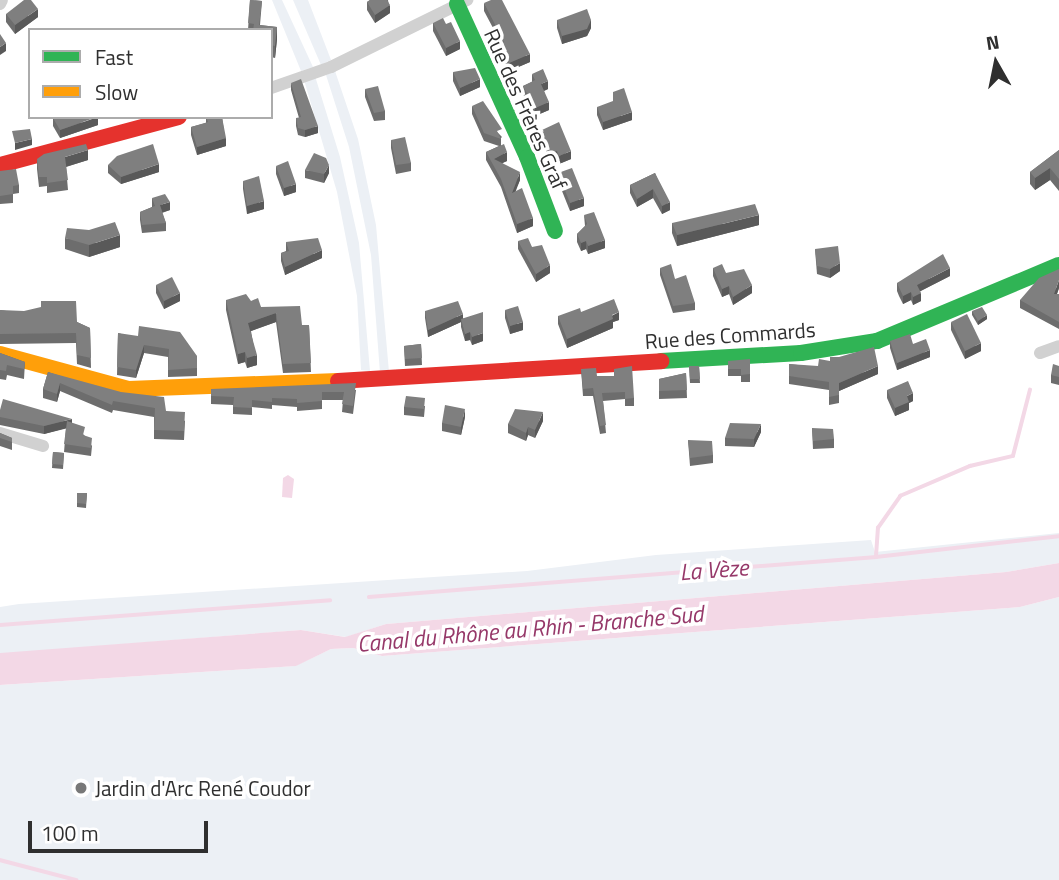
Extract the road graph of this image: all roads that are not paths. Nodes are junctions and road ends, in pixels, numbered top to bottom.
1 (462, 2) edge
2 (273, 87) edge
3 (172, 119) edge
4 (0, 165) edge
5 (555, 231) dead end
6 (1059, 265) edge
7 (1059, 346) edge
8 (1040, 353) dead end
9 (0, 354) edge
10 (0, 433) edge
11 (43, 446) dead end

1 - 2 street
1 - 5 street, Rue des Frères Graf
3 - 4 street
6 - 9 street, Rue des Commards
7 - 8 street
10 - 11 street

